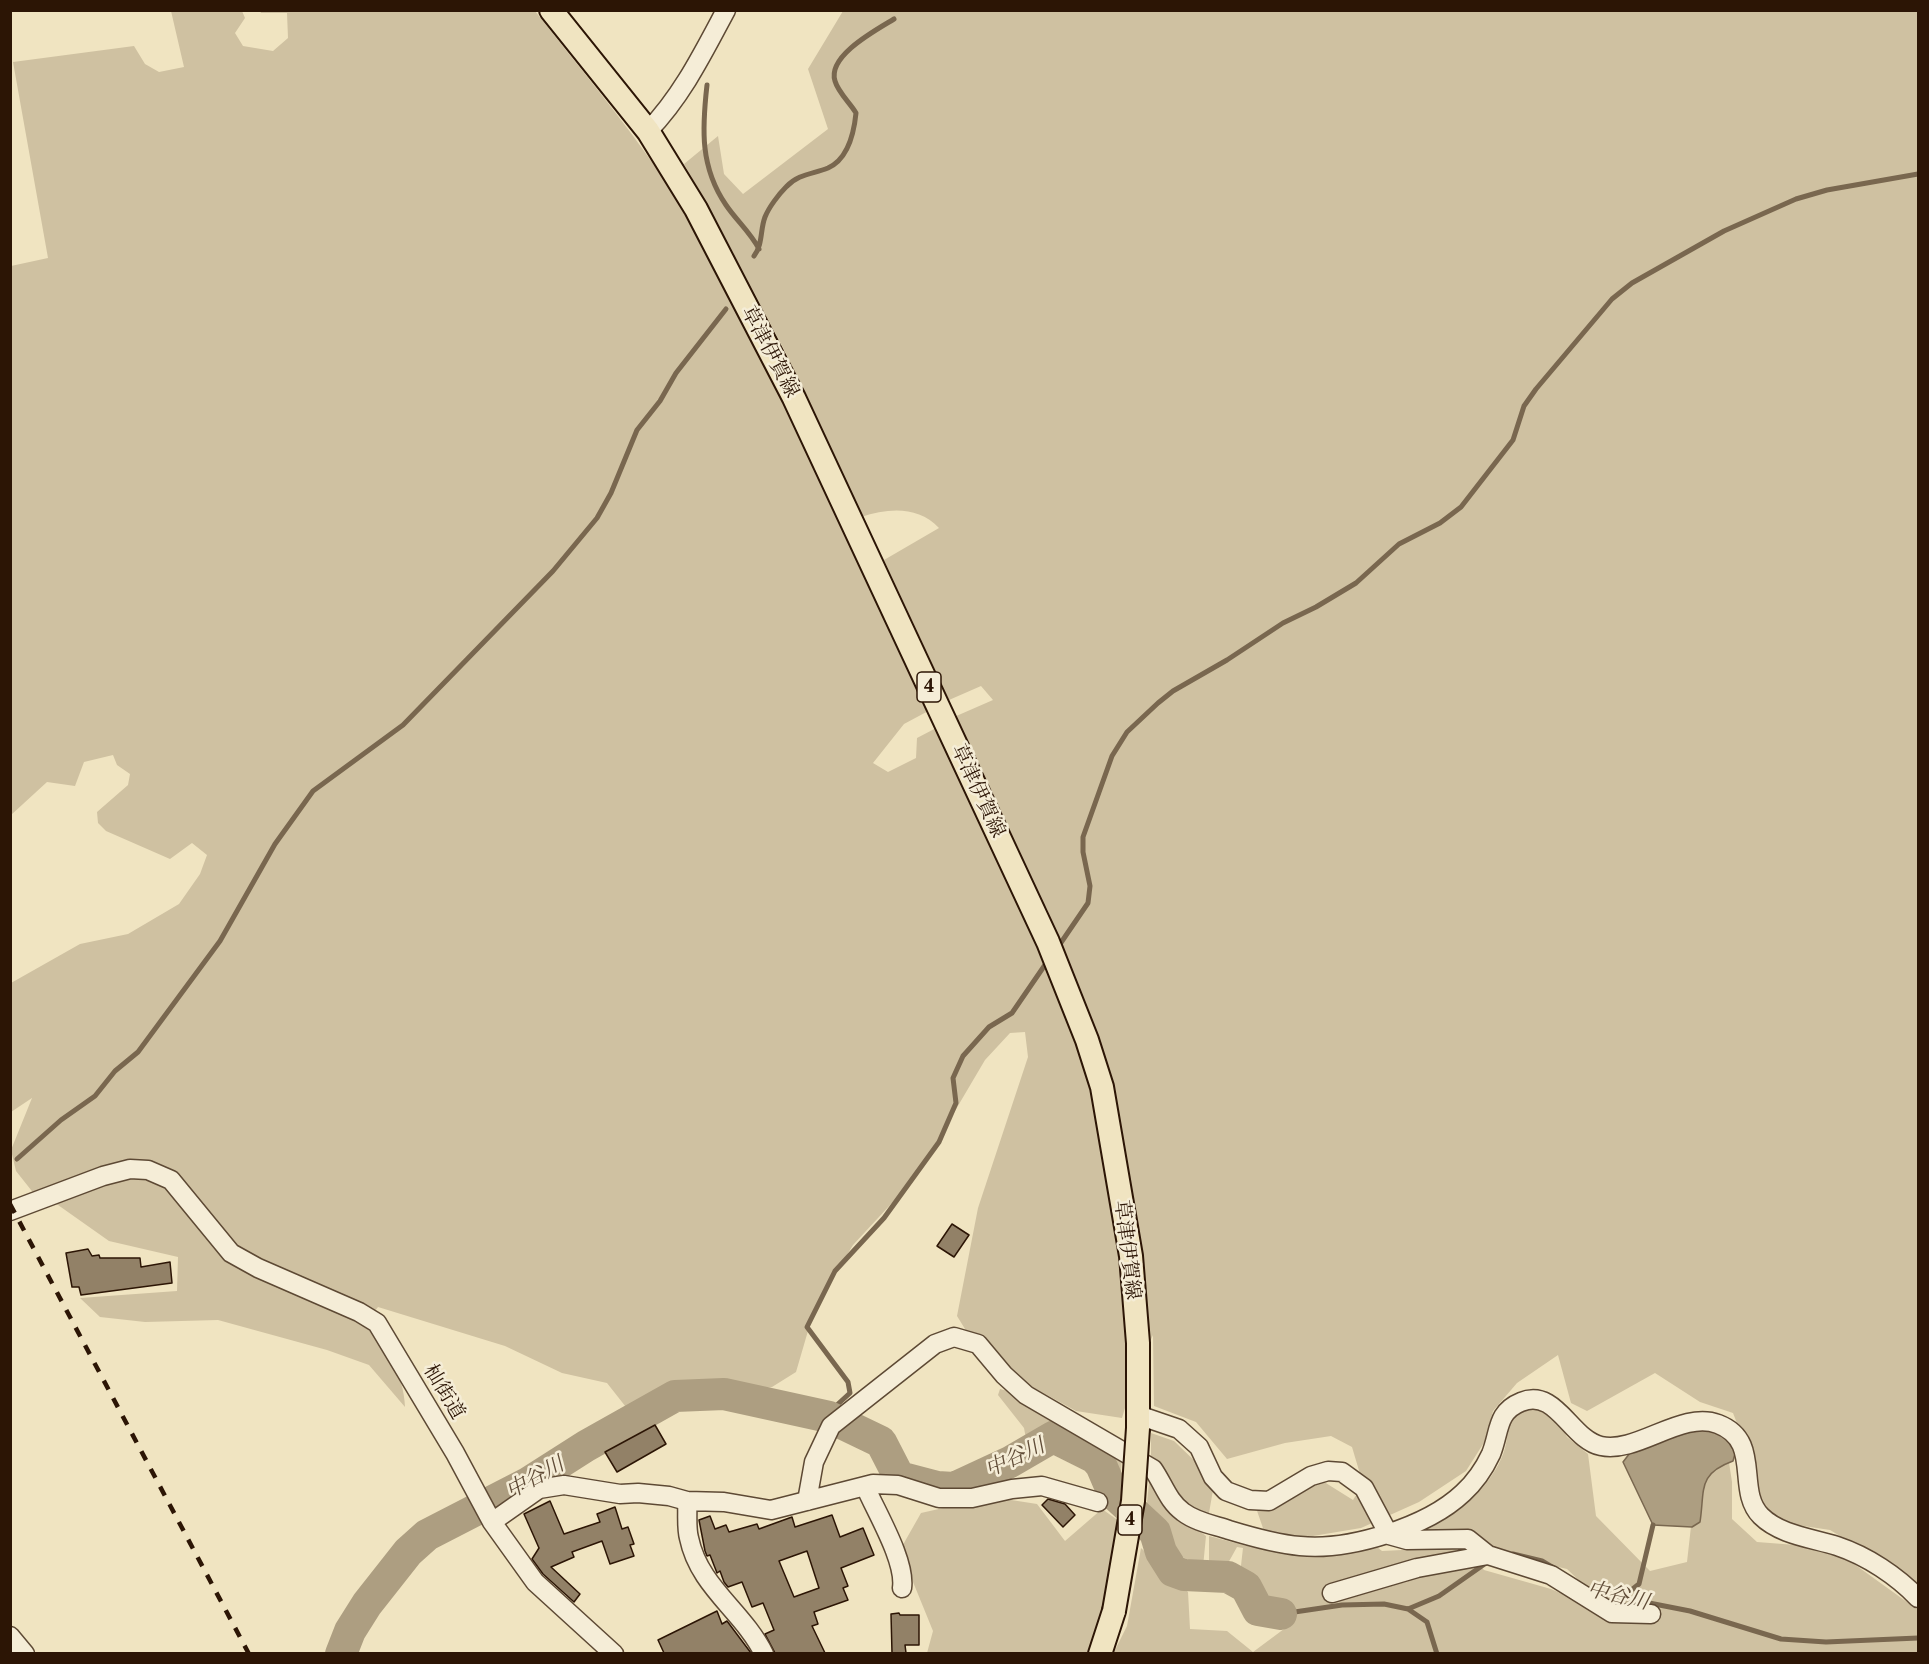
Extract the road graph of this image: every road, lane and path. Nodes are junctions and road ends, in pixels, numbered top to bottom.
1 (551, 10) edge
2 (726, 10) edge
3 (648, 131) junction
4 (10, 1211) edge
5 (1138, 1421) junction
6 (865, 1486) junction
7 (687, 1501) junction
8 (807, 1501) junction
9 (1098, 1502) dead end
10 (488, 1514) junction
11 (1389, 1535) junction
12 (1488, 1555) junction
13 (902, 1588) dead end
14 (1332, 1593) dead end
15 (1918, 1598) edge
16 (1651, 1614) dead end
17 (10, 1636) edge
18 (25, 1653) edge
19 (614, 1653) edge
20 (764, 1653) edge
21 (1100, 1653) edge

1 - 3 main road, 草津伊賀線 / 4
2 - 3 street
3 - 5 main road, 草津伊賀線 / 4
4 - 10 street, 杣街道
5 - 11 street
5 - 21 main road, 草津伊賀線 / 4, bridge
6 - 8 street
6 - 9 street
6 - 13 street
7 - 8 street
7 - 10 street
7 - 20 street
8 - 11 street
10 - 19 street, 杣街道
11 - 12 street
11 - 15 street
12 - 14 street
12 - 16 street
17 - 18 street

